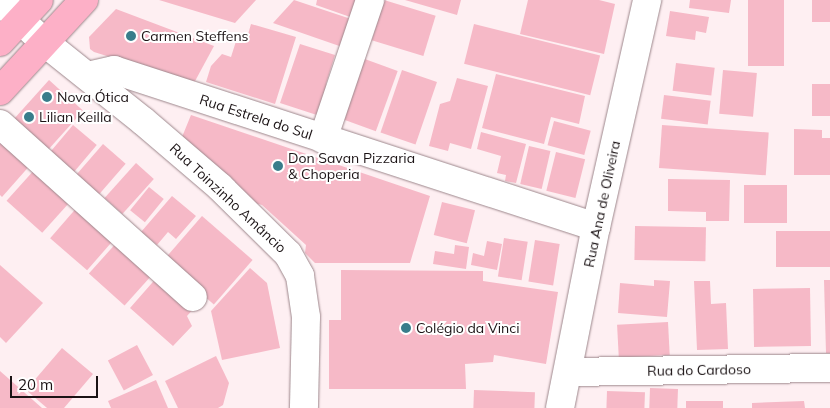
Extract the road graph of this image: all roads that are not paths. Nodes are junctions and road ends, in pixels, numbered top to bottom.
1 (39, 0) edge
2 (84, 0) edge
3 (370, 0) edge
4 (647, 0) edge
5 (0, 1) edge
6 (20, 21) junction
7 (0, 42) edge
8 (44, 42) junction
9 (88, 76) junction
10 (0, 91) edge
11 (0, 124) edge
12 (323, 139) junction
13 (596, 227) junction
14 (193, 297) dead end
15 (830, 368) edge
16 (568, 372) junction
17 (304, 408) edge
18 (560, 408) edge

1 - 6 main road
2 - 8 main road
3 - 12 street
4 - 13 street, Rua Ana de Oliveira
5 - 6 street, Rua Toinzinho Amâncio
6 - 7 main road
6 - 8 street, Rua Toinzinho Amâncio
8 - 9 street, Rua Toinzinho Amâncio
8 - 10 main road
9 - 12 street, Rua Estrela do Sul
9 - 17 street, Rua Toinzinho Amâncio
11 - 14 street
12 - 13 street, Rua Estrela do Sul
13 - 16 street, Rua Ana de Oliveira
15 - 16 street, Rua do Cardoso
16 - 18 street, Rua Ana de Oliveira

